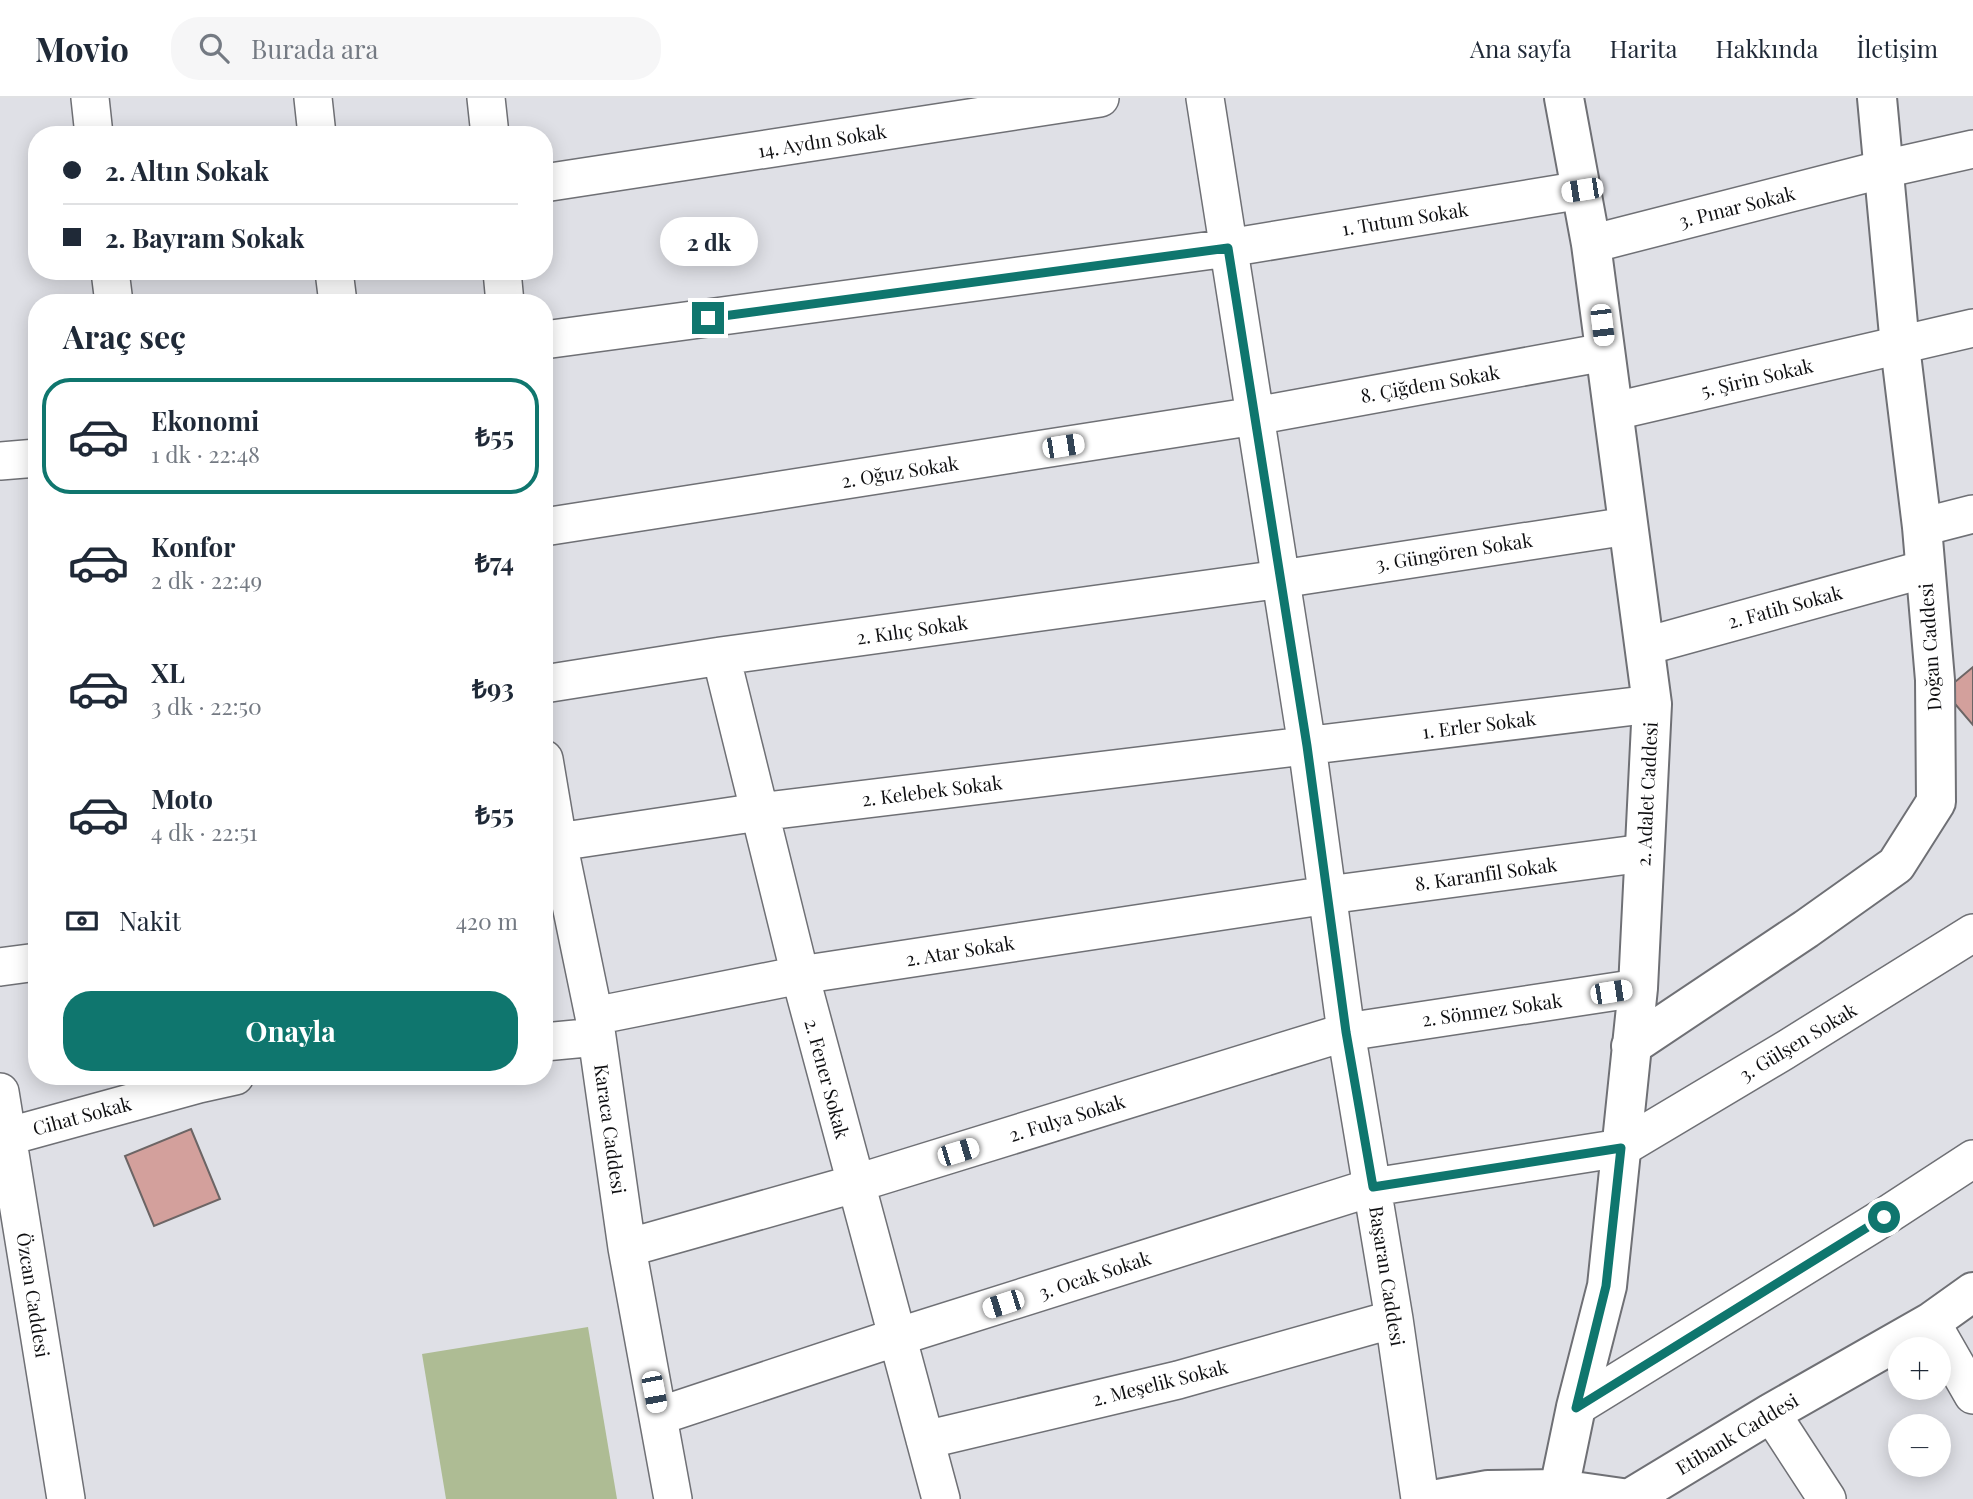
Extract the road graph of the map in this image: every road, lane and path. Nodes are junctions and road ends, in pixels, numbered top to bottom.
1 (90, 98) edge
2 (313, 98) edge
3 (486, 98) edge
4 (1100, 98) edge
5 (1205, 98) edge
6 (1564, 98) edge
7 (1877, 98) edge
8 (93, 126) edge
9 (316, 126) edge
10 (489, 126) edge
11 (1973, 149) edge
12 (1884, 169) junction
13 (553, 182) edge
14 (1582, 190) junction
15 (1591, 244) junction
16 (1228, 248) junction
17 (1973, 328) edge
18 (553, 339) edge
19 (1900, 346) junction
20 (1605, 352) junction
21 (1615, 411) junction
22 (1255, 416) junction
23 (28, 459) edge
24 (0, 461) edge
25 (1973, 514) edge
26 (553, 526) edge
27 (1628, 526) junction
28 (1922, 527) junction
29 (1925, 569) junction
30 (1280, 579) junction
31 (1646, 646) junction
32 (721, 656) junction
33 (553, 683) edge
34 (1652, 704) junction
35 (1307, 746) junction
36 (553, 812) edge
37 (759, 812) junction
38 (558, 842) junction
39 (1644, 853) junction
40 (1328, 895) junction
41 (1973, 933) edge
42 (28, 963) edge
43 (0, 967) edge
44 (800, 975) junction
45 (1638, 988) junction
46 (595, 1027) junction
47 (1346, 1032) junction
48 (553, 1039) edge
49 (1631, 1046) junction
50 (181, 1085) edge
51 (0, 1091) edge
52 (6, 1137) junction
53 (1621, 1148) junction
54 (1973, 1159) edge
55 (854, 1184) junction
56 (1373, 1187) junction
57 (627, 1248) junction
58 (1973, 1292) edge
59 (1394, 1320) junction
60 (1931, 1322) junction
61 (897, 1337) junction
62 (1973, 1395) edge
63 (1576, 1408) junction
64 (1771, 1413) junction
65 (659, 1416) junction
66 (925, 1440) junction
67 (1559, 1489) junction
68 (66, 1499) edge
69 (673, 1499) edge
70 (941, 1499) edge
71 (1420, 1499) edge
72 (1438, 1499) edge
73 (1629, 1499) edge
74 (1827, 1499) edge

1 - 8 street
2 - 9 street
3 - 10 street
4 - 13 street, 14. Aydın Sokak
5 - 16 street, Başaran Caddesi
6 - 14 main road, 2. Adalet Caddesi
7 - 12 main road, Doğan Caddesi
11 - 12 street, 3. Pınar Sokak
12 - 15 street, 3. Pınar Sokak
12 - 19 main road, Doğan Caddesi
14 - 15 main road, 2. Adalet Caddesi
14 - 16 street, 1. Tutum Sokak
15 - 20 main road, 2. Adalet Caddesi
16 - 18 street, 1. Tutum Sokak
16 - 22 street, Başaran Caddesi
17 - 19 street, 5. Şirin Sokak
19 - 21 street, 5. Şirin Sokak
19 - 28 main road, Doğan Caddesi
20 - 21 main road, 2. Adalet Caddesi
20 - 22 street, 8. Çiğdem Sokak
21 - 27 main road, 2. Adalet Caddesi
22 - 26 street, 2. Oğuz Sokak
22 - 30 street, Başaran Caddesi
23 - 24 street
25 - 28 street
27 - 30 street, 3. Güngören Sokak
27 - 31 main road, 2. Adalet Caddesi
28 - 29 main road, Doğan Caddesi
29 - 31 street, 2. Fatih Sokak
29 - 49 main road, Doğan Caddesi
30 - 32 street, 2. Kılıç Sokak
30 - 35 street, Başaran Caddesi
31 - 34 main road, 2. Adalet Caddesi
32 - 33 street, 2. Kılıç Sokak
32 - 37 street, 2. Fener Sokak
34 - 35 street, 1. Erler Sokak
34 - 39 main road, 2. Adalet Caddesi
35 - 37 street, 2. Kelebek Sokak
35 - 40 street, Başaran Caddesi
36 - 38 street, Karaca Caddesi
37 - 38 street, 2. Kelebek Sokak
37 - 44 street, 2. Fener Sokak
38 - 46 street, Karaca Caddesi
39 - 40 street, 8. Karanfil Sokak
39 - 45 main road, 2. Adalet Caddesi
40 - 44 street, 2. Atar Sokak
40 - 47 street, Başaran Caddesi
41 - 53 street, 3. Gülşen Sokak
42 - 43 street
44 - 46 street, 2. Atar Sokak
44 - 55 street, 2. Fener Sokak
45 - 47 street, 2. Sönmez Sokak
45 - 49 main road, 2. Adalet Caddesi
46 - 48 street, 2. Atar Sokak
46 - 57 street, Karaca Caddesi
47 - 55 street, 2. Fulya Sokak
47 - 56 street, Başaran Caddesi
49 - 53 main road, 2. Adalet Caddesi
50 - 52 street, Cihat Sokak
51 - 52 street, Özcan Caddesi
52 - 68 street, Özcan Caddesi
53 - 56 street, 3. Ocak Sokak
53 - 63 main road, 2. Adalet Caddesi
54 - 63 street
55 - 57 street, 2. Fulya Sokak
55 - 61 street, 2. Fener Sokak
56 - 59 street, Başaran Caddesi
56 - 61 street, 3. Ocak Sokak
57 - 65 street, Karaca Caddesi
58 - 60 main road, Etibank Caddesi
59 - 66 street, 2. Meşelik Sokak
59 - 71 street, Başaran Caddesi
60 - 62 street
60 - 64 main road, Etibank Caddesi
61 - 65 street, 3. Ocak Sokak
61 - 66 street, 2. Fener Sokak
63 - 67 main road, 2. Adalet Caddesi
64 - 73 main road, Etibank Caddesi
64 - 74 street
65 - 69 street, Karaca Caddesi
66 - 70 street, 2. Fener Sokak
67 - 72 main road, Etibank Caddesi
67 - 73 main road, Etibank Caddesi

